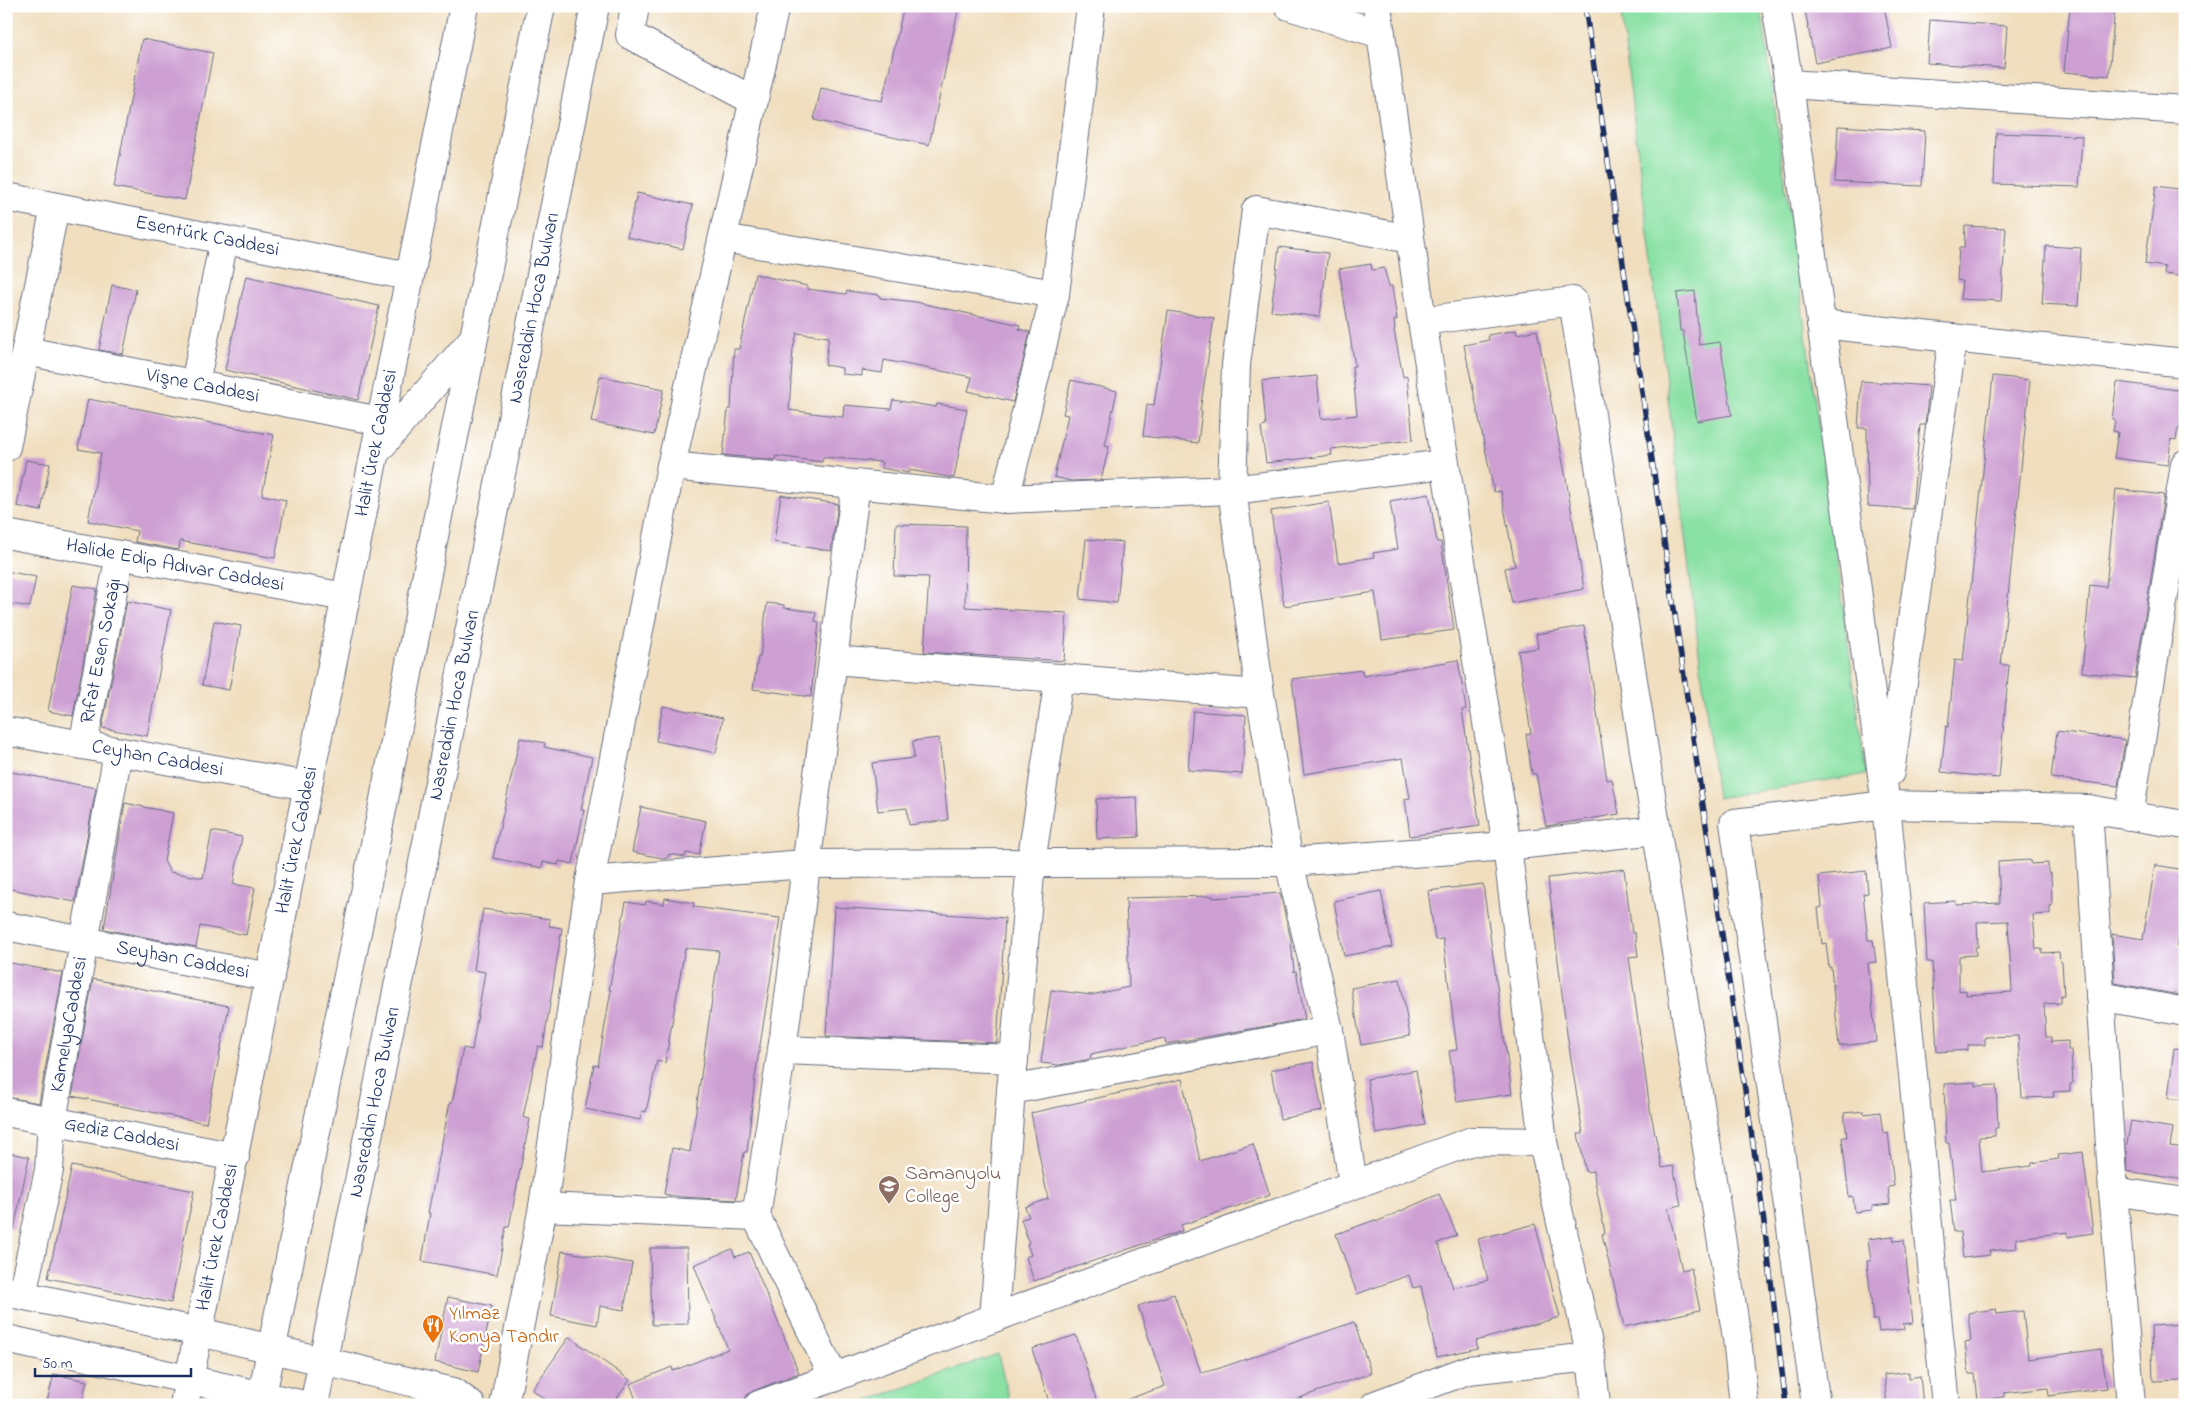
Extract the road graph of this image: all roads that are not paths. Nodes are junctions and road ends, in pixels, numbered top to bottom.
1 (464, 6) edge
2 (541, 6) edge
3 (595, 6) edge
4 (635, 6) edge
5 (775, 6) edge
6 (1091, 6) edge
7 (1289, 6) edge
8 (1377, 6) edge
9 (1776, 6) edge
10 (1381, 34) junction
11 (1789, 84) junction
12 (754, 101) junction
13 (2185, 110) edge
14 (6, 197) edge
15 (55, 207) junction
16 (723, 238) junction
17 (1410, 239) junction
18 (224, 240) junction
19 (409, 276) junction
20 (1055, 294) junction
21 (1422, 321) junction
22 (1821, 324) junction
23 (1953, 338) junction
24 (473, 339) junction
25 (26, 351) junction
26 (2185, 363) edge
27 (195, 384) junction
28 (380, 421) junction
29 (6, 447) edge
30 (373, 455) junction
31 (1445, 464) junction
32 (2185, 464) edge
33 (671, 466) junction
34 (856, 484) junction
35 (1232, 490) junction
36 (1005, 499) junction
37 (6, 534) edge
38 (120, 555) junction
39 (345, 597) junction
40 (833, 660) junction
41 (1058, 678) junction
42 (1260, 694) junction
43 (6, 731) edge
44 (83, 746) junction
45 (118, 752) junction
46 (308, 786) junction
47 (1886, 805) junction
48 (2088, 809) junction
49 (2129, 816) junction
50 (2185, 825) edge
51 (1656, 830) junction
52 (1507, 846) junction
53 (1289, 862) junction
54 (1031, 863) junction
55 (805, 864) junction
56 (590, 881) junction
57 (6, 926) edge
58 (84, 941) junction
59 (270, 977) junction
60 (2100, 996) junction
61 (2185, 1012) edge
62 (1329, 1030) junction
63 (782, 1050) junction
64 (1014, 1060) junction
65 (1012, 1090) junction
66 (6, 1112) edge
67 (52, 1121) junction
68 (1543, 1142) junction
69 (235, 1157) junction
70 (1353, 1184) junction
71 (2113, 1191) junction
72 (2185, 1202) edge
73 (542, 1207) junction
74 (756, 1216) junction
75 (14, 1294) edge
76 (994, 1318) junction
77 (200, 1332) junction
78 (6, 1339) edge
79 (272, 1349) junction
80 (1591, 1357) junction
81 (324, 1361) junction
82 (834, 1378) junction
83 (187, 1392) edge
84 (261, 1400) edge
85 (304, 1405) edge
86 (314, 1405) edge
87 (471, 1405) edge
88 (504, 1405) edge
89 (758, 1405) edge
90 (1375, 1405) edge
91 (1596, 1405) edge
92 (1744, 1405) edge
93 (1816, 1405) edge
94 (1946, 1405) edge
95 (2131, 1405) edge

1 - 19 main road, Halit Ürek Caddesi
2 - 24 main road
3 - 81 main road, Nasreddin Hoca Bulvarı
4 - 12 main road
5 - 12 main road
6 - 20 main road
7 - 10 main road
8 - 10 main road
9 - 11 main road
10 - 17 main road
11 - 13 main road
11 - 22 main road
12 - 16 main road
14 - 15 main road, Esentürk Caddesi
15 - 18 main road, Esentürk Caddesi
15 - 25 main road
16 - 20 main road
16 - 33 main road
17 - 21 main road
17 - 35 main road
18 - 19 main road, Esentürk Caddesi
18 - 27 main road
19 - 28 main road, Halit Ürek Caddesi
20 - 36 main road
21 - 31 main road
21 - 51 main road
22 - 23 main road
22 - 47 main road
23 - 26 main road
23 - 47 main road
24 - 30 main road
24 - 79 main road
25 - 27 main road, Vişne Caddesi
25 - 29 main road
27 - 28 main road, Vişne Caddesi
28 - 30 main road, Halit Ürek Caddesi
30 - 39 main road, Halit Ürek Caddesi
31 - 35 main road
31 - 52 main road
32 - 49 main road
33 - 34 main road
33 - 56 main road
34 - 36 main road
34 - 40 main road
35 - 36 main road
35 - 42 main road
37 - 38 main road, Halide Edip Adıvar Caddesi
38 - 39 main road, Halide Edip Adıvar Caddesi
38 - 44 main road, Rıfat Esen Sokağı
39 - 46 main road, Halit Ürek Caddesi
40 - 41 main road
40 - 55 main road
41 - 42 main road
41 - 54 main road
42 - 53 main road
43 - 44 main road, Ceyhan Caddesi
44 - 45 main road, Ceyhan Caddesi
45 - 46 main road, Ceyhan Caddesi
45 - 58 main road, KamelyaCaddesi
46 - 59 main road, Halit Ürek Caddesi
47 - 48 main road
47 - 93 main road
47 - 94 main road
48 - 49 main road
48 - 60 main road
49 - 50 main road
51 - 52 main road
51 - 92 main road
52 - 53 main road
52 - 68 main road
53 - 54 main road
53 - 62 main road
54 - 55 main road
54 - 64 main road
55 - 56 main road
55 - 63 main road
56 - 73 main road
57 - 58 main road, Seyhan Caddesi
58 - 59 main road, Seyhan Caddesi
58 - 67 main road, KamelyaCaddesi
59 - 69 main road, Halit Ürek Caddesi
60 - 61 main road
60 - 71 main road
62 - 65 main road
62 - 70 main road
63 - 64 main road
63 - 74 main road
64 - 65 main road
65 - 76 main road
66 - 67 main road, Gediz Caddesi
67 - 69 main road, Gediz Caddesi
67 - 75 main road, KamelyaCaddesi
68 - 70 main road
68 - 80 main road
69 - 77 main road, Halit Ürek Caddesi
70 - 76 main road
71 - 72 main road
71 - 95 main road
73 - 74 main road
73 - 88 main road
74 - 82 main road
75 - 77 main road
76 - 82 main road
77 - 79 main road
77 - 83 main road, Halit Ürek Caddesi
78 - 83 main road
79 - 81 main road
79 - 84 main road
80 - 90 main road
80 - 91 main road
81 - 86 main road, Nasreddin Hoca Bulvarı
81 - 87 main road
82 - 89 main road
83 - 84 main road
84 - 85 main road

